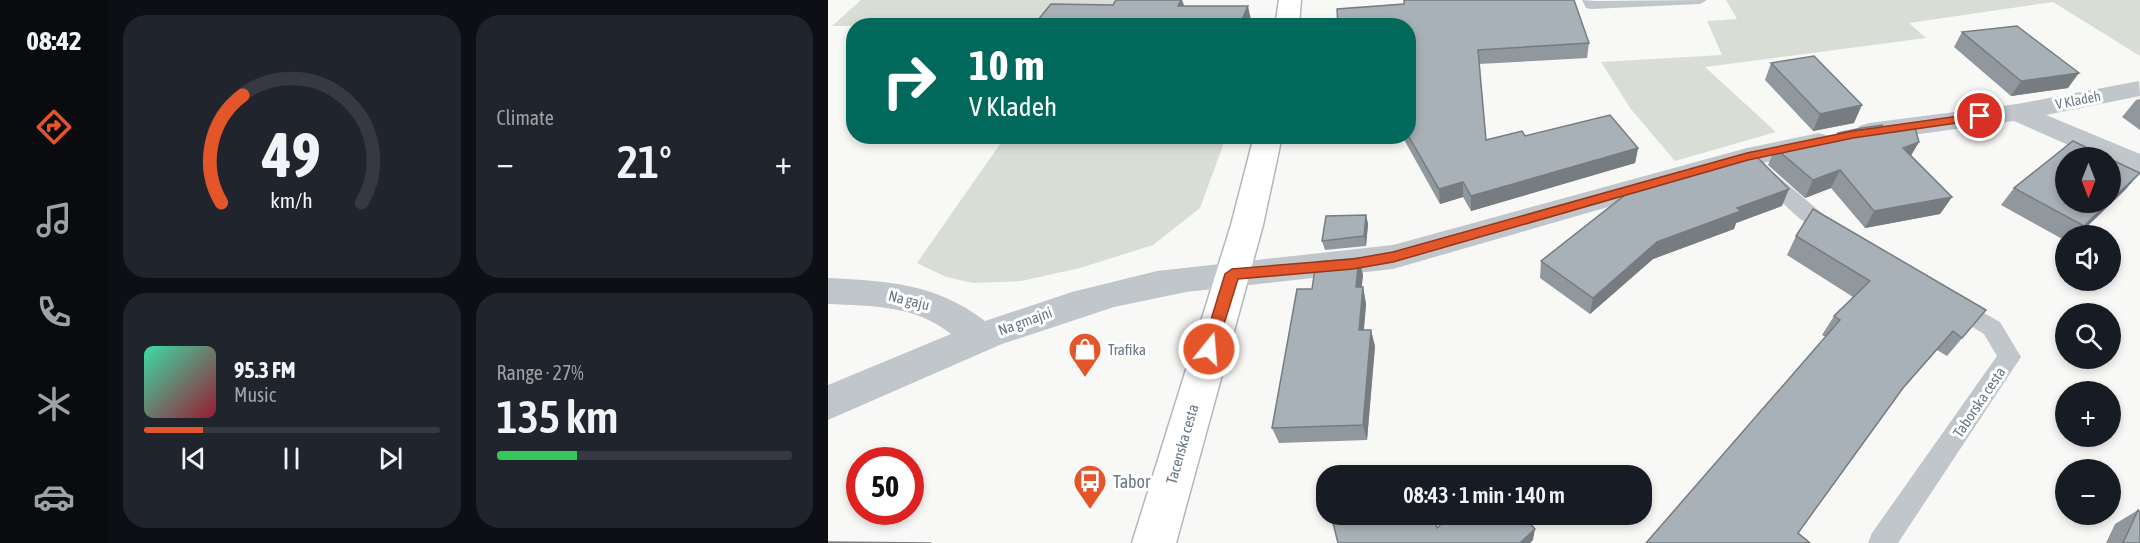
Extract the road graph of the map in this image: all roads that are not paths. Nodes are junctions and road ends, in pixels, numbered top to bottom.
1 (1589, 0) edge
2 (1700, 0) edge
3 (1295, 1) edge
4 (1290, 18) edge
5 (2139, 89) edge
6 (2017, 112) junction
7 (1266, 144) edge
8 (1747, 157) junction
9 (2140, 165) edge
10 (1854, 244) edge
11 (1232, 274) junction
12 (828, 291) edge
13 (1933, 292) edge
14 (980, 337) junction
15 (828, 403) edge
16 (1154, 543) edge
17 (1882, 543) edge

1 - 2 lane
3 - 4 main road
5 - 6 street, V Kladeh
6 - 8 street, V Kladeh
6 - 9 street, V Kladeh
7 - 11 main road, Tacenska cesta
8 - 10 lane
8 - 11 street, V Kladeh
11 - 14 street, Na gmajni
11 - 16 main road, Tacenska cesta
12 - 14 street, Na gaju
13 - 17 lane, Taborska cesta
14 - 15 street, Na gmajni

